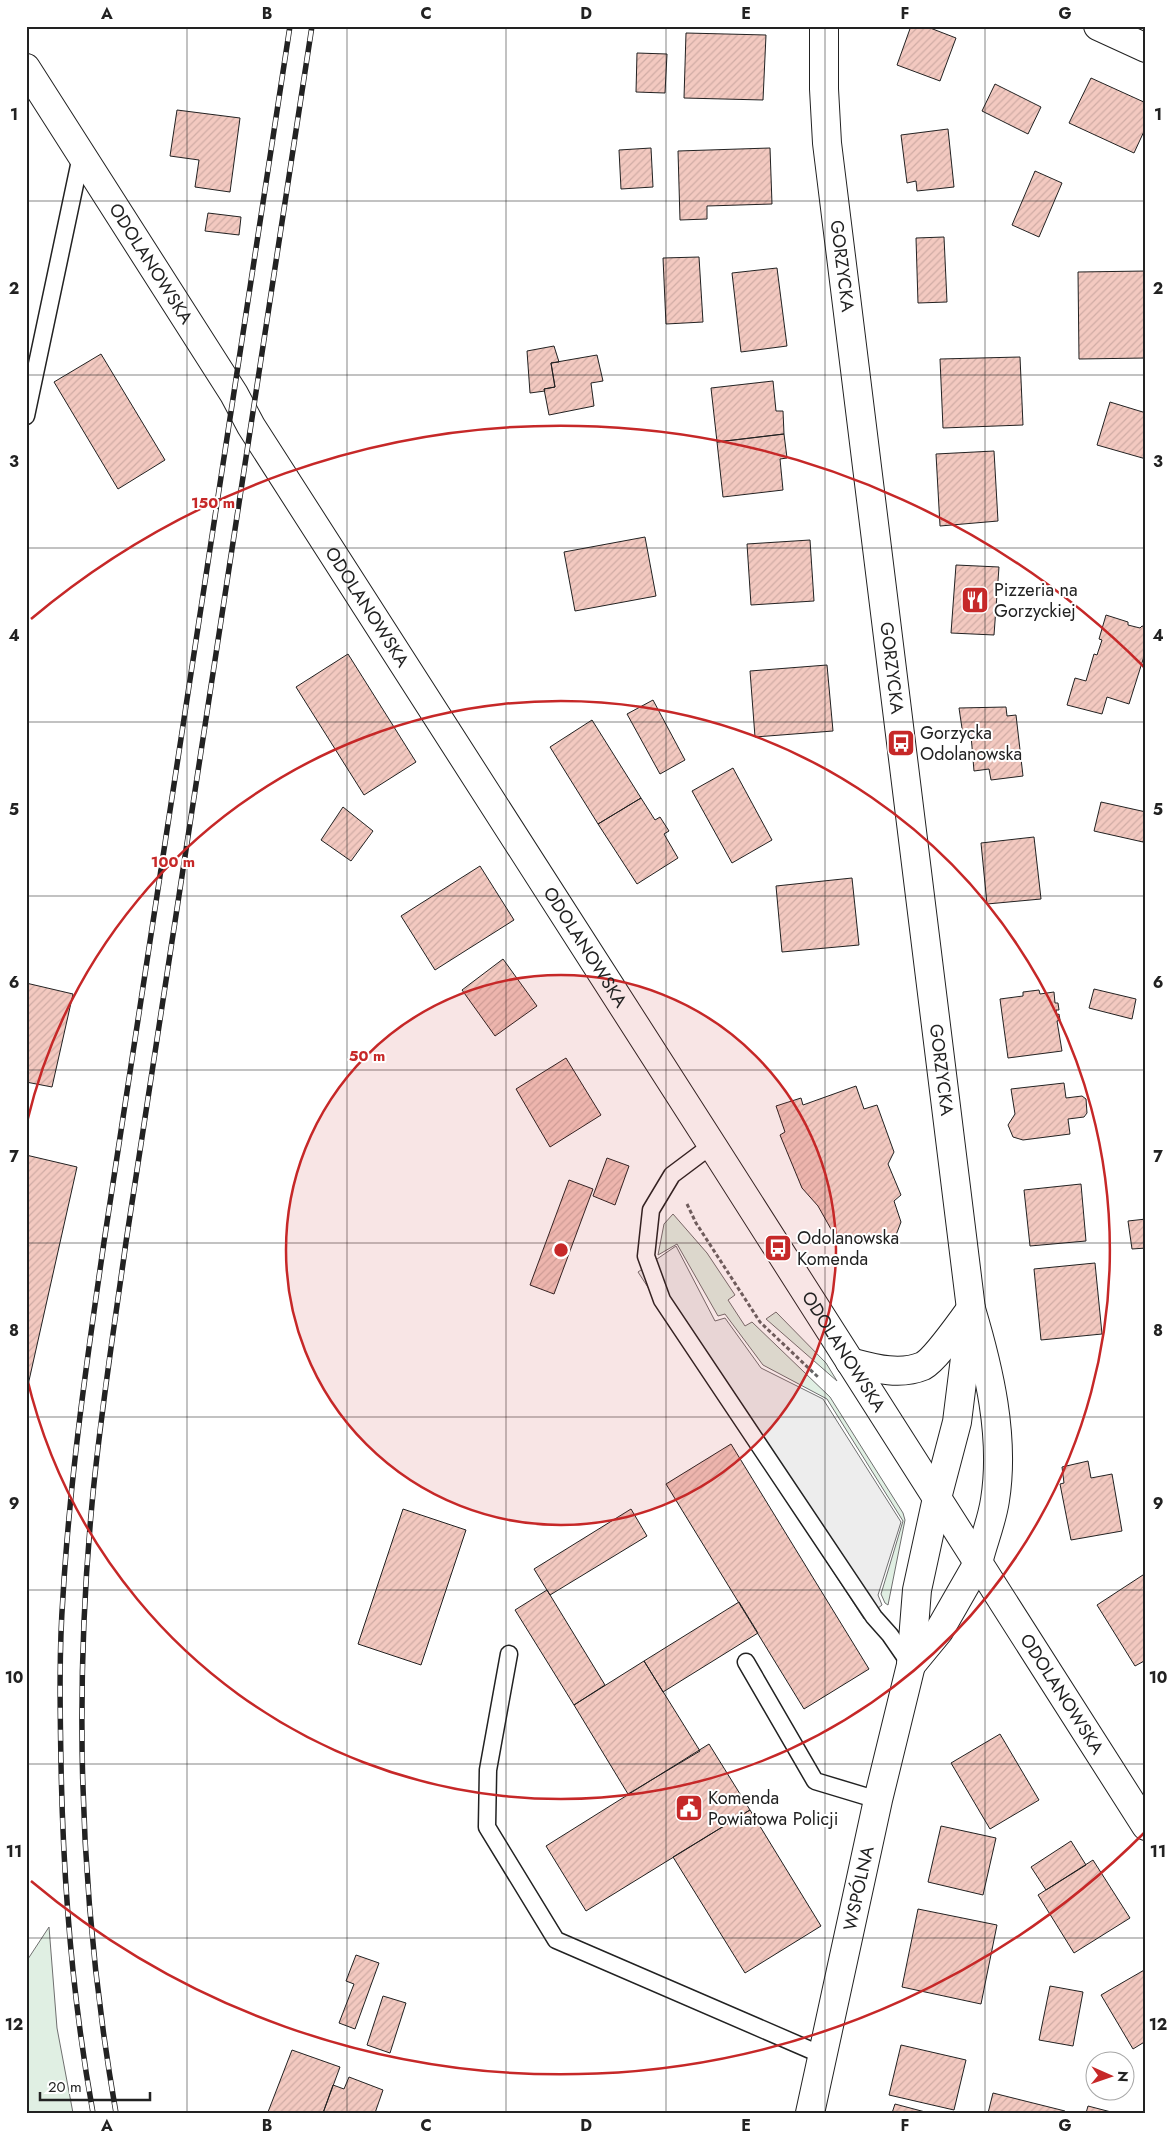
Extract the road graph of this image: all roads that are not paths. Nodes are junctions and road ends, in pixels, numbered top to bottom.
1 (824, 26) edge
2 (1098, 26) edge
3 (1146, 48) edge
4 (26, 68) edge
5 (81, 156) junction
6 (26, 416) edge
7 (712, 1145) junction
8 (971, 1309) junction
9 (850, 1362) junction
10 (937, 1498) junction
11 (978, 1563) junction
12 (509, 1654) dead end
13 (746, 1662) dead end
14 (910, 1665) junction
15 (878, 1800) junction
16 (1146, 1826) edge
17 (822, 2055) junction
18 (810, 2113) edge

1 - 8 street, GORZYCKA
2 - 3 street
4 - 5 street, ODOLANOWSKA
5 - 6 lane
5 - 7 street, ODOLANOWSKA
7 - 9 street, ODOLANOWSKA
7 - 14 lane
8 - 9 street
8 - 10 street, GORZYCKA
8 - 11 street, GORZYCKA
9 - 10 street, ODOLANOWSKA
10 - 11 street, ODOLANOWSKA
10 - 14 street, WSPÓLNA
11 - 14 street, WSPÓLNA
11 - 16 street, ODOLANOWSKA
12 - 17 lane
13 - 15 lane
14 - 15 street, WSPÓLNA
15 - 17 street, WSPÓLNA
17 - 18 street, WSPÓLNA

